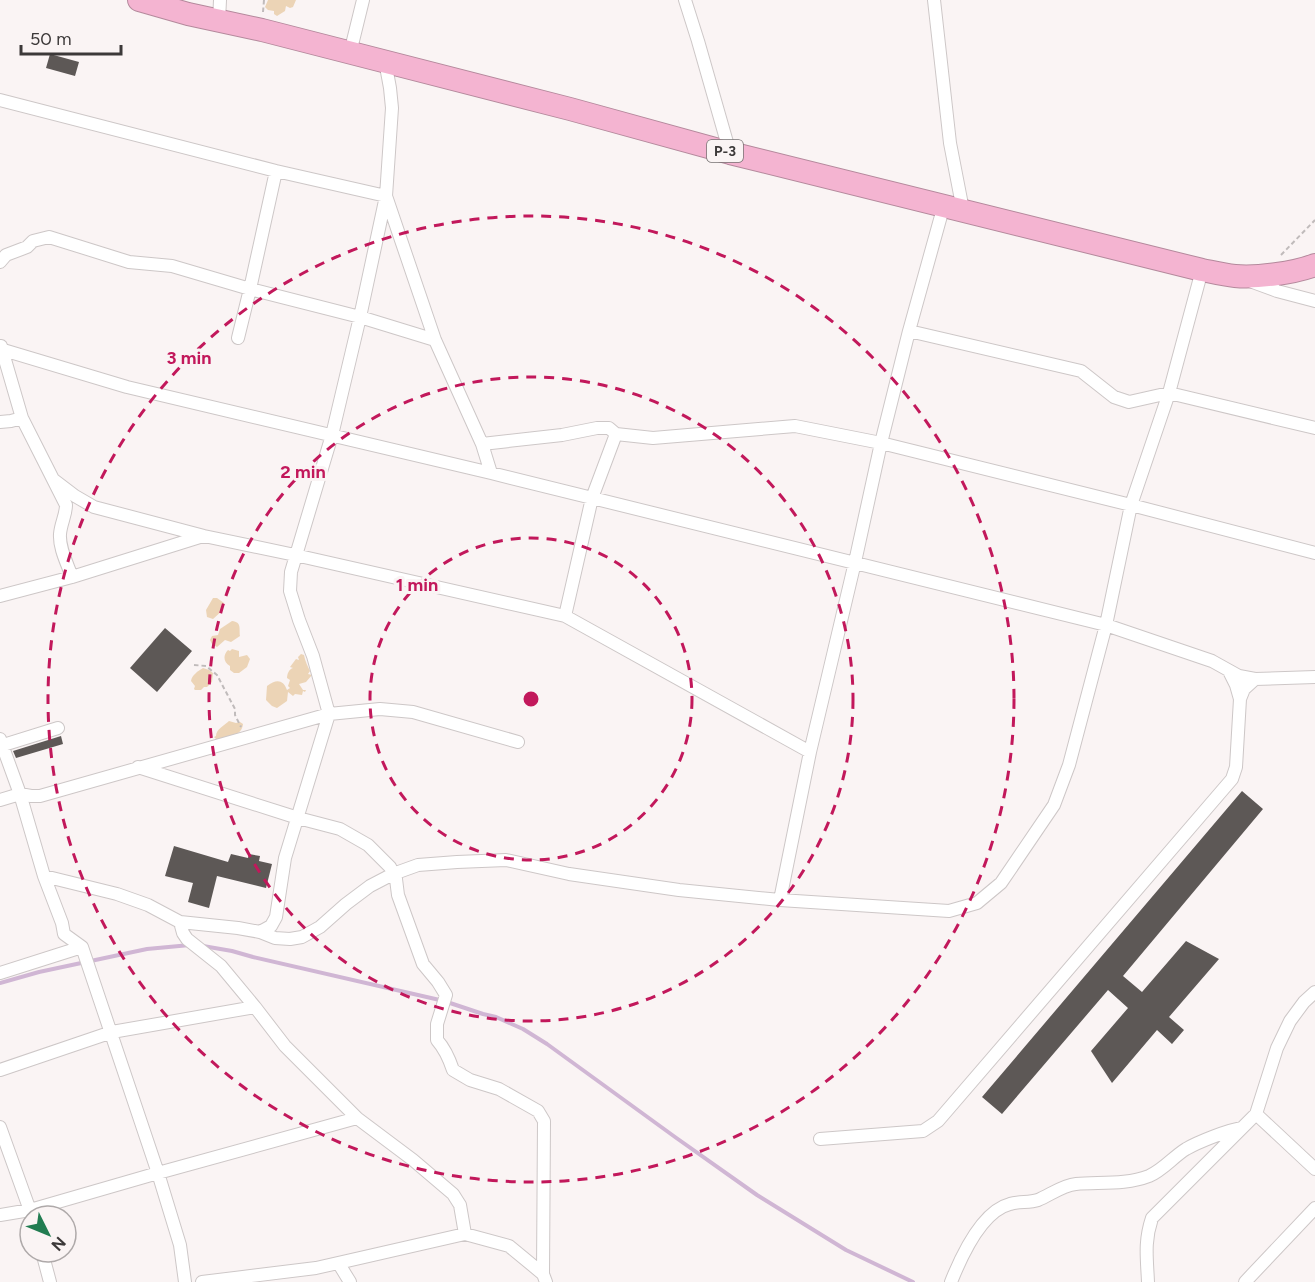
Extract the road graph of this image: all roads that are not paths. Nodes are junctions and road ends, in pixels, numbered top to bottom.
1 (139, 0) edge
2 (363, 0) edge
3 (684, 0) edge
4 (934, 0) edge
5 (219, 10) edge
6 (350, 53) junction
7 (385, 61) junction
8 (0, 100) edge
9 (730, 153) junction
10 (276, 171) junction
11 (386, 196) junction
12 (953, 208) junction
13 (0, 262) edge
14 (1315, 265) edge
15 (1202, 270) junction
16 (1236, 276) junction
17 (250, 290) junction
18 (1315, 301) edge
19 (360, 317) junction
20 (909, 331) junction
21 (238, 338) dead end
22 (435, 340) junction
23 (1, 347) edge
24 (1169, 393) junction
25 (22, 418) junction
26 (0, 422) edge
27 (1315, 428) edge
28 (616, 434) junction
29 (333, 435) junction
30 (881, 443) junction
31 (482, 444) junction
32 (491, 473) junction
33 (54, 480) junction
34 (592, 498) junction
35 (1131, 505) junction
36 (204, 536) junction
37 (1315, 553) edge
38 (295, 555) junction
39 (855, 562) junction
40 (72, 577) junction
41 (0, 596) edge
42 (565, 616) junction
43 (1106, 626) junction
44 (1229, 671) junction
45 (1315, 677) edge
46 (1255, 679) junction
47 (1240, 699) junction
48 (329, 714) junction
49 (58, 728) dead end
50 (518, 742) dead end
51 (1, 744) edge
52 (810, 752) junction
53 (138, 767) junction
54 (20, 794) junction
55 (0, 800) edge
56 (298, 818) junction
57 (393, 874) junction
58 (44, 876) junction
59 (780, 900) junction
60 (180, 922) junction
61 (260, 932) junction
62 (82, 947) junction
63 (0, 973) edge
64 (1315, 992) edge
65 (255, 1007) junction
66 (112, 1032) junction
67 (0, 1070) edge
68 (1256, 1114) junction
69 (357, 1118) junction
70 (0, 1127) edge
71 (1242, 1128) junction
72 (820, 1139) dead end
73 (1315, 1169) edge
74 (158, 1173) junction
75 (28, 1204) edge
76 (60, 1204) edge
77 (1315, 1208) edge
78 (18, 1214) edge
79 (0, 1215) edge
80 (465, 1234) junction
81 (45, 1264) edge
82 (339, 1264) junction
83 (288, 1277) edge
84 (545, 1278) edge
85 (50, 1282) edge
86 (185, 1282) edge
87 (202, 1282) edge
88 (350, 1282) edge
89 (951, 1282) edge
90 (1148, 1282) edge
91 (1245, 1282) edge

1 - 5 highway, P-3
2 - 6 street
3 - 9 street
4 - 12 street
5 - 6 highway, P-3
6 - 7 highway, P-3
7 - 9 highway, P-3
7 - 11 street
8 - 10 street
9 - 12 highway, P-3
10 - 11 street
10 - 17 street
11 - 19 street
11 - 22 street
12 - 15 highway, P-3
12 - 20 street
13 - 17 street
14 - 16 highway, P-3
15 - 16 highway, P-3
15 - 24 street
16 - 18 street
17 - 19 street
17 - 21 street
19 - 22 street
19 - 29 street
20 - 24 street
20 - 30 street
22 - 31 street
23 - 25 street
23 - 29 street
24 - 27 street
24 - 35 street
25 - 26 street
25 - 33 street
28 - 30 street
28 - 31 street
28 - 34 street
29 - 32 street
29 - 38 street
30 - 35 street
30 - 39 street
31 - 32 street
32 - 34 street
33 - 36 street
33 - 40 street
34 - 39 street
34 - 42 street
35 - 37 street
35 - 43 street
36 - 38 street
36 - 40 street
38 - 42 street
38 - 48 street
39 - 43 street
39 - 52 street
40 - 41 street
42 - 52 street
43 - 44 street
43 - 59 street
44 - 46 street
44 - 47 street
45 - 46 street
46 - 47 street
47 - 72 street
48 - 50 street
48 - 53 street
48 - 56 street
49 - 51 street
51 - 54 street
52 - 59 street
53 - 54 street
53 - 56 street
54 - 55 street
54 - 58 street
56 - 57 street
56 - 61 street
57 - 59 street
57 - 61 street
57 - 84 street
58 - 60 street
58 - 62 street
60 - 61 street
60 - 65 street
62 - 63 street
62 - 66 street
64 - 68 street
65 - 66 street
65 - 69 street
66 - 67 street
66 - 74 street
68 - 71 street
68 - 73 street
69 - 74 street
69 - 80 street
70 - 75 street
71 - 89 street
71 - 90 street
74 - 76 street
74 - 86 street
77 - 91 street
78 - 79 street
80 - 82 street
80 - 84 street
81 - 85 street
82 - 83 street
82 - 88 street
83 - 87 street

